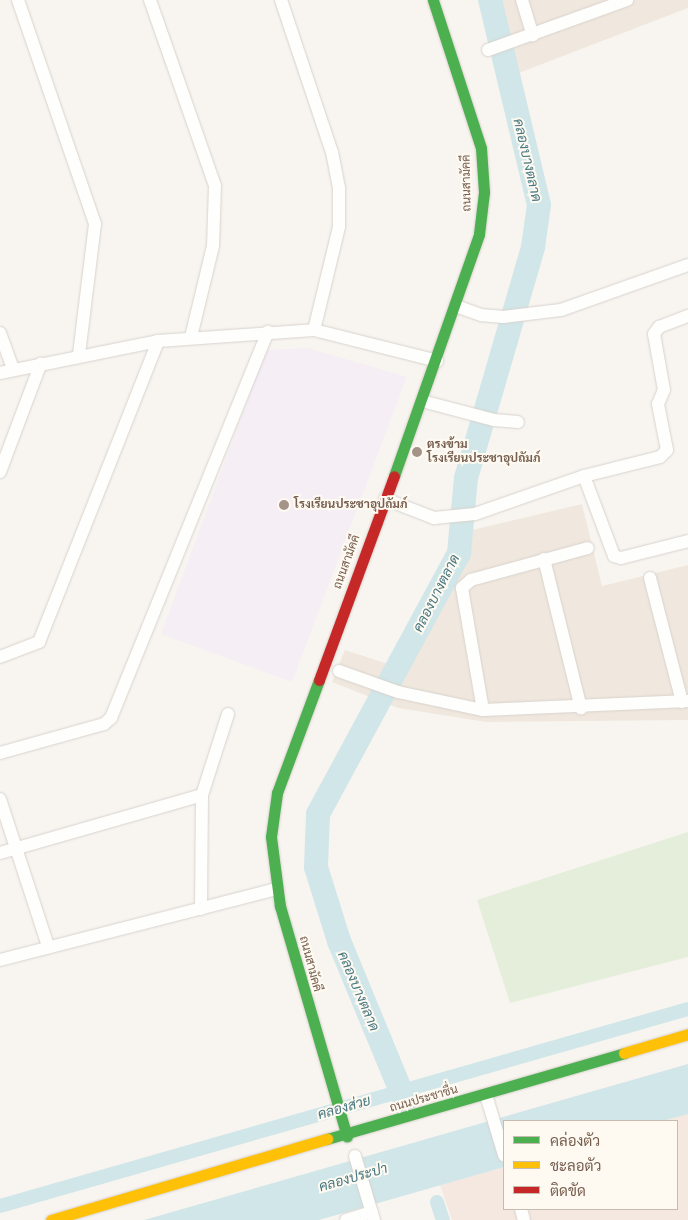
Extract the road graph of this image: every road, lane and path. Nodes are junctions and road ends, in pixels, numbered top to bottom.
1 (18, 0) edge
2 (150, 0) edge
3 (281, 0) edge
4 (433, 0) edge
5 (522, 0) edge
6 (624, 0) edge
7 (533, 34) junction
8 (488, 50) dead end
9 (688, 265) edge
10 (456, 306) junction
11 (688, 316) edge
12 (314, 330) junction
13 (0, 332) edge
14 (268, 332) junction
15 (191, 337) junction
16 (158, 341) junction
17 (79, 355) junction
18 (437, 361) junction
19 (41, 363) junction
20 (13, 370) junction
21 (0, 373) edge
22 (422, 401) junction
23 (518, 422) dead end
24 (0, 472) edge
25 (584, 476) junction
26 (385, 500) junction
27 (688, 541) edge
28 (588, 548) dead end
29 (544, 559) junction
30 (650, 578) dead end
31 (0, 657) edge
32 (339, 672) dead end
33 (685, 702) edge
34 (581, 709) junction
35 (483, 710) junction
36 (228, 714) dead end
37 (0, 753) edge
38 (202, 796) junction
39 (0, 798) edge
40 (15, 849) junction
41 (0, 853) edge
42 (277, 889) junction
43 (201, 909) junction
44 (48, 946) junction
45 (0, 960) edge
46 (688, 1034) edge
47 (486, 1095) junction
48 (347, 1136) junction
49 (503, 1151) edge
50 (355, 1156) dead end
51 (372, 1213) edge
52 (51, 1220) edge
53 (346, 1220) edge

1 - 17 street
2 - 15 street
3 - 12 street
4 - 10 main road, ถนนสามัคคี
5 - 7 street
6 - 7 street
7 - 8 street
9 - 10 street
10 - 18 main road, ถนนสามัคคี
11 - 25 street
12 - 14 street
12 - 18 street
13 - 20 street
14 - 15 street
14 - 37 street
15 - 16 street
16 - 17 street
16 - 31 street
17 - 19 street
18 - 22 main road, ถนนสามัคคี
19 - 20 street
19 - 24 street
20 - 21 street
22 - 23 street
22 - 26 main road, ถนนสามัคคี
25 - 26 street
25 - 27 street
26 - 42 main road, ถนนสามัคคี
28 - 29 street
29 - 34 street
29 - 35 street
30 - 33 street
32 - 35 street
33 - 34 street
34 - 35 street
36 - 38 street
38 - 40 street
38 - 43 street
39 - 40 street
40 - 41 street
40 - 44 street
42 - 43 street
42 - 48 main road, ถนนสามัคคี
43 - 44 street
44 - 45 street
46 - 47 main road, ถนนประชาชื่น
47 - 48 main road, ถนนประชาชื่น
47 - 49 street
48 - 52 main road, ถนนประชาชื่น
50 - 51 street
51 - 53 street

